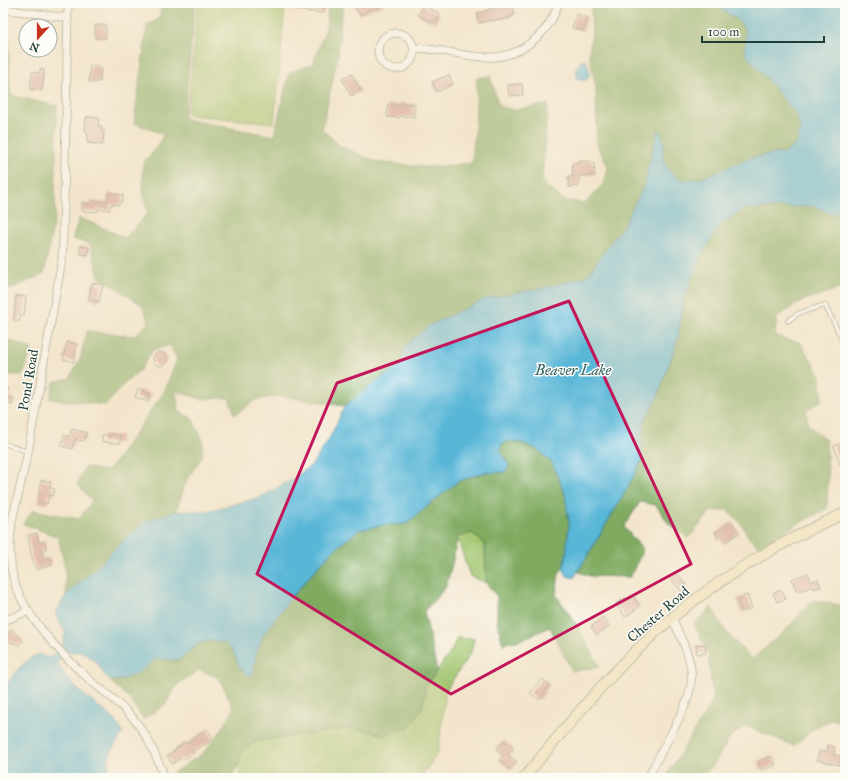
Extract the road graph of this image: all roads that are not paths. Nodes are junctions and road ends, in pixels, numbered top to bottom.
1 (68, 3) edge
2 (558, 3) edge
3 (3, 9) edge
4 (68, 18) junction
5 (414, 48) junction
6 (788, 321) dead end
7 (845, 350) edge
8 (3, 443) edge
9 (28, 452) junction
10 (845, 513) edge
11 (29, 611) junction
12 (672, 618) junction
13 (3, 621) edge
14 (165, 778) edge
15 (524, 778) edge
16 (648, 778) edge

1 - 4 street, Pond Road
2 - 5 street
3 - 4 street
4 - 9 street, Pond Road
5 - 5 street
6 - 7 lane
8 - 9 lane
9 - 11 street, Pond Road
10 - 12 main road, Chester Road
11 - 13 street
11 - 14 street, Pond Road
12 - 15 main road, Chester Road
12 - 16 street

